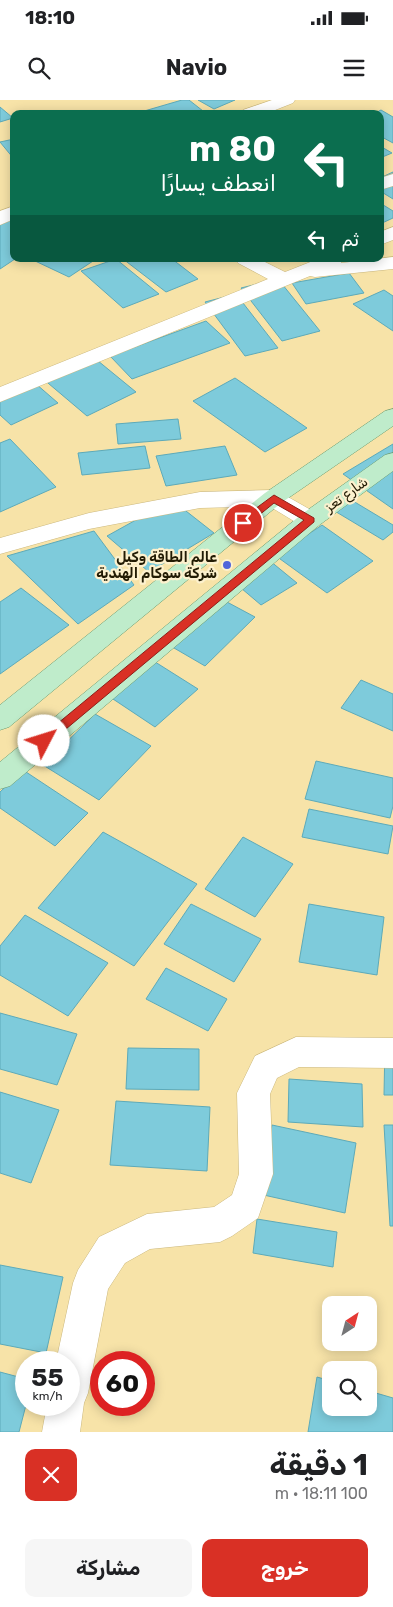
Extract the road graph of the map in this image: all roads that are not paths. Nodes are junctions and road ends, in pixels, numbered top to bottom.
1 (274, 102) edge
2 (257, 110) edge
3 (259, 262) edge
4 (324, 262) edge
5 (393, 263) edge
6 (296, 270) edge
7 (0, 395) edge
8 (393, 416) edge
9 (393, 460) edge
10 (274, 498) junction
11 (310, 520) junction
12 (0, 546) edge
13 (0, 720) edge
14 (0, 778) edge
15 (393, 1053) edge
16 (77, 1351) edge
17 (64, 1416) edge
18 (61, 1432) edge

1 - 2 street
3 - 6 street
4 - 6 street
5 - 6 street
6 - 7 street
8 - 10 main road
9 - 11 main road, شارع تعز
10 - 11 street
10 - 12 street
10 - 13 main road
11 - 14 main road, شارع تعز
15 - 16 street
17 - 18 street

